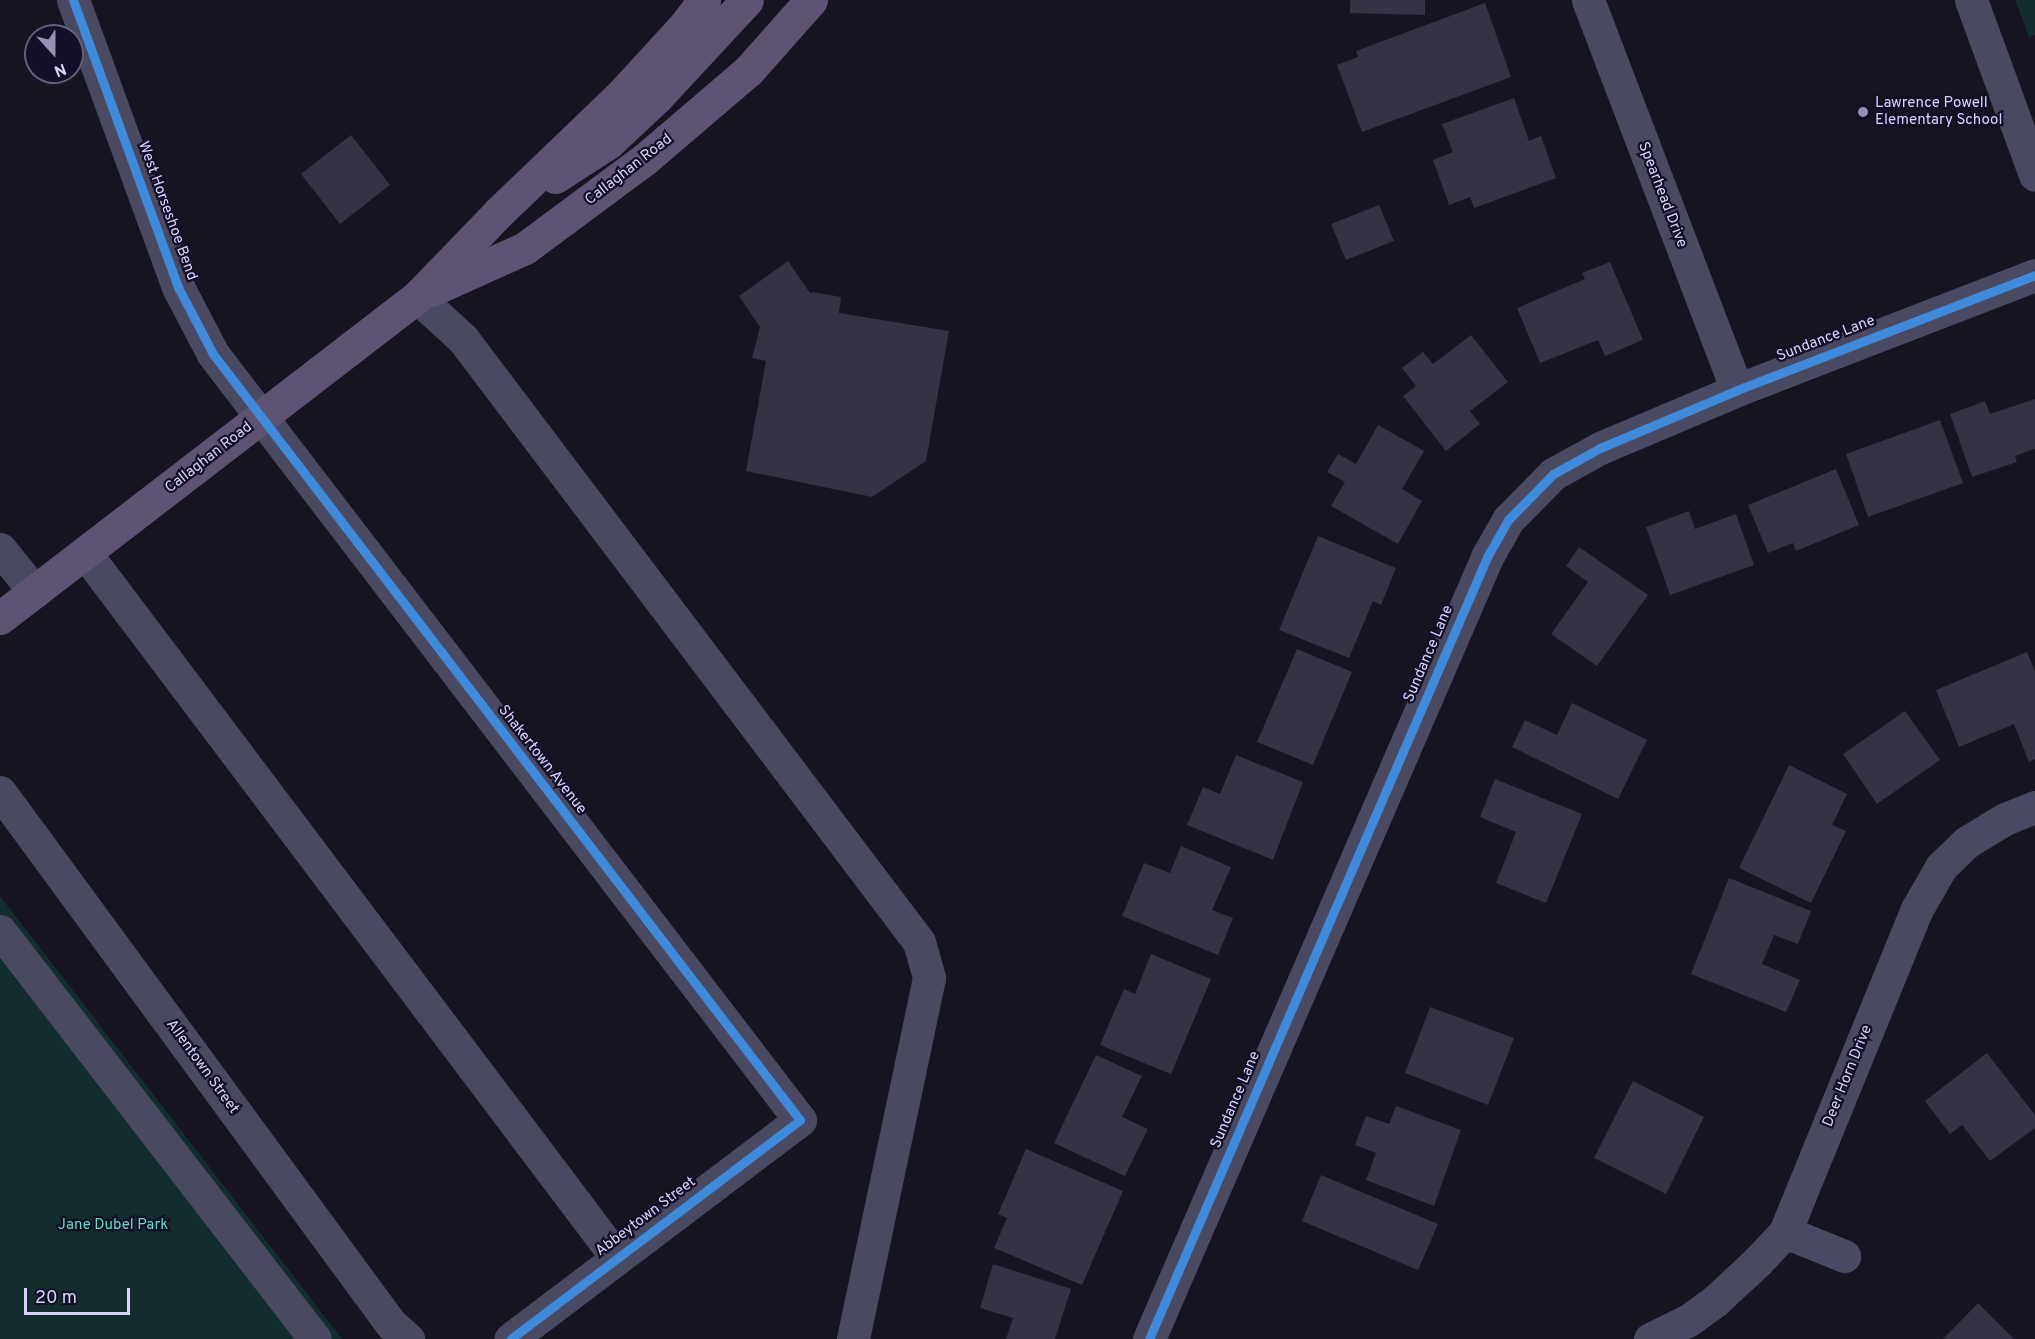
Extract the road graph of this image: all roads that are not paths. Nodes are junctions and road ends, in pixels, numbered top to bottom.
1 (73, 0) edge
2 (704, 0) edge
3 (747, 0) edge
4 (811, 0) edge
5 (1588, 0) edge
6 (1971, 0) edge
7 (2035, 175) edge
8 (498, 213) junction
9 (2035, 275) edge
10 (417, 297) junction
11 (1737, 390) junction
12 (260, 418) junction
13 (0, 549) edge
14 (86, 554) junction
15 (35, 592) junction
16 (0, 618) edge
17 (0, 792) edge
18 (2035, 807) edge
19 (0, 931) edge
20 (800, 1120) joint
21 (1785, 1232) junction
22 (1844, 1256) dead end
23 (617, 1258) junction
24 (315, 1339) edge
25 (408, 1339) edge
26 (510, 1339) edge
27 (853, 1339) edge
28 (1149, 1339) edge
29 (1650, 1339) edge

1 - 12 street, West Horseshoe Bend
2 - 8 main road, Callaghan Road
3 - 8 main road
4 - 10 main road, Callaghan Road
5 - 11 street, Spearhead Drive
6 - 7 street
8 - 10 main road, Callaghan Road
9 - 11 street, Sundance Lane
10 - 12 main road, Callaghan Road
10 - 27 street
11 - 28 street, Sundance Lane
12 - 14 main road, Callaghan Road
12 - 20 street, Shakertown Avenue
13 - 15 street
14 - 15 main road, Callaghan Road
14 - 23 street
15 - 16 main road, Callaghan Road
17 - 25 street, Allentown Street
18 - 21 street, Deer Horn Drive
19 - 24 street
20 - 23 street, Abbeytown Street
21 - 22 street
21 - 29 street, Deer Horn Drive
23 - 26 street, Abbeytown Street

